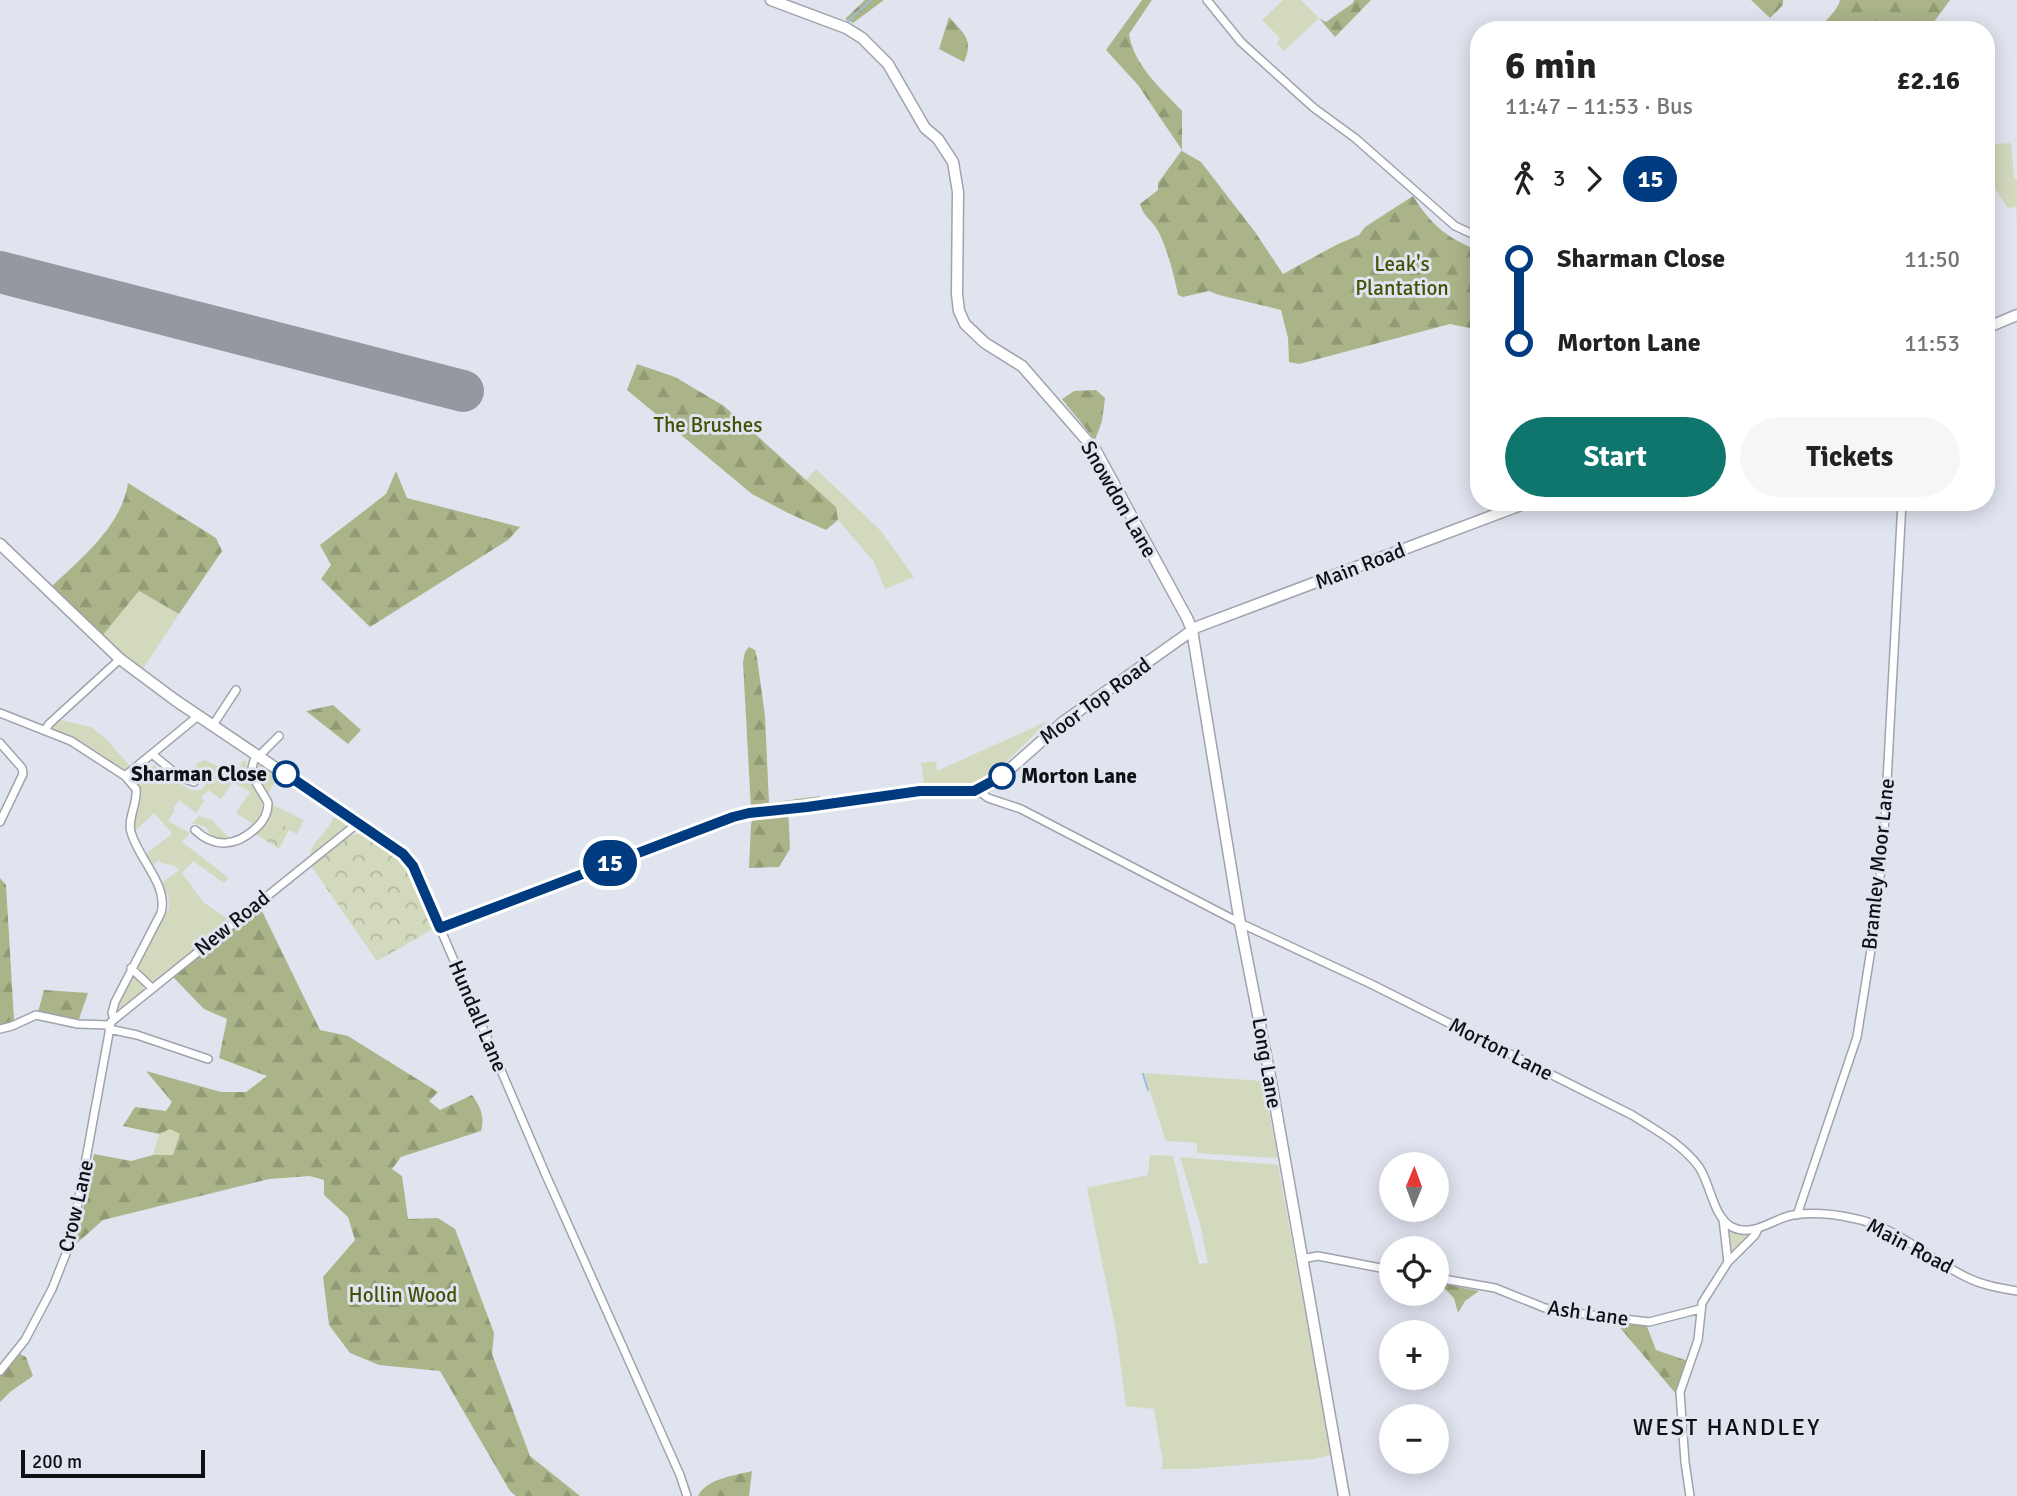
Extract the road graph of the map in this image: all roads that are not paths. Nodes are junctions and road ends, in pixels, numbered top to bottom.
1 (771, 0) edge
2 (1207, 0) edge
3 (1470, 233) edge
4 (2017, 315) edge
5 (1995, 324) edge
6 (1506, 511) edge
7 (1902, 511) edge
8 (0, 544) edge
9 (1192, 630) junction
10 (120, 659) junction
11 (236, 690) dead end
12 (0, 713) edge
13 (198, 716) junction
14 (213, 725) junction
15 (45, 730) junction
16 (279, 736) dead end
17 (0, 743) edge
18 (152, 754) junction
19 (258, 756) junction
20 (125, 776) junction
21 (194, 782) dead end
22 (979, 790) junction
23 (0, 822) edge
24 (358, 823) junction
25 (199, 831) dead end
26 (1240, 923) junction
27 (440, 928) junction
28 (131, 968) junction
29 (152, 988) junction
30 (111, 1024) junction
31 (0, 1029) edge
32 (208, 1059) dead end
33 (1797, 1214) junction
34 (1722, 1219) junction
35 (1758, 1229) junction
36 (1298, 1242) junction
37 (1318, 1256) junction
38 (1301, 1259) junction
39 (1728, 1262) junction
40 (1379, 1268) edge
41 (1449, 1280) edge
42 (2017, 1292) edge
43 (1700, 1309) junction
44 (0, 1371) edge
45 (687, 1496) edge
46 (1344, 1496) edge
47 (1690, 1496) edge

1 - 9 street, Snowdon Lane
2 - 3 street
4 - 5 street
6 - 9 street, Main Road
7 - 33 street, Bramley Moor Lane
8 - 10 street, Hundall Lane
9 - 22 street, Moor Top Road
9 - 26 street, Long Lane
10 - 13 street, Hundall Lane
10 - 15 street
11 - 14 street
12 - 15 street
13 - 14 street, Hundall Lane
13 - 18 street
14 - 19 street, Hundall Lane
15 - 20 street
16 - 19 street
17 - 23 street
18 - 20 street
18 - 21 street
19 - 24 street, Hundall Lane
19 - 25 street
20 - 28 street, Crow Lane
22 - 26 street, Morton Lane
22 - 27 street
24 - 27 street, Hundall Lane
24 - 29 street, New Road
26 - 34 street, Morton Lane
26 - 36 street, Long Lane
27 - 45 street, Hundall Lane
28 - 29 street
28 - 30 street, Crow Lane
29 - 30 street, New Road
30 - 31 street
30 - 32 street
30 - 44 street, Crow Lane
33 - 35 street, Main Road
33 - 42 street, Main Road
34 - 35 street
34 - 39 street, Morton Lane
35 - 39 street, Main Road
36 - 37 street
36 - 38 street, Long Lane
37 - 38 street
37 - 40 street
38 - 46 street, Long Lane
39 - 43 street, Main Road
41 - 43 street, Ash Lane
43 - 47 street, Main Road

